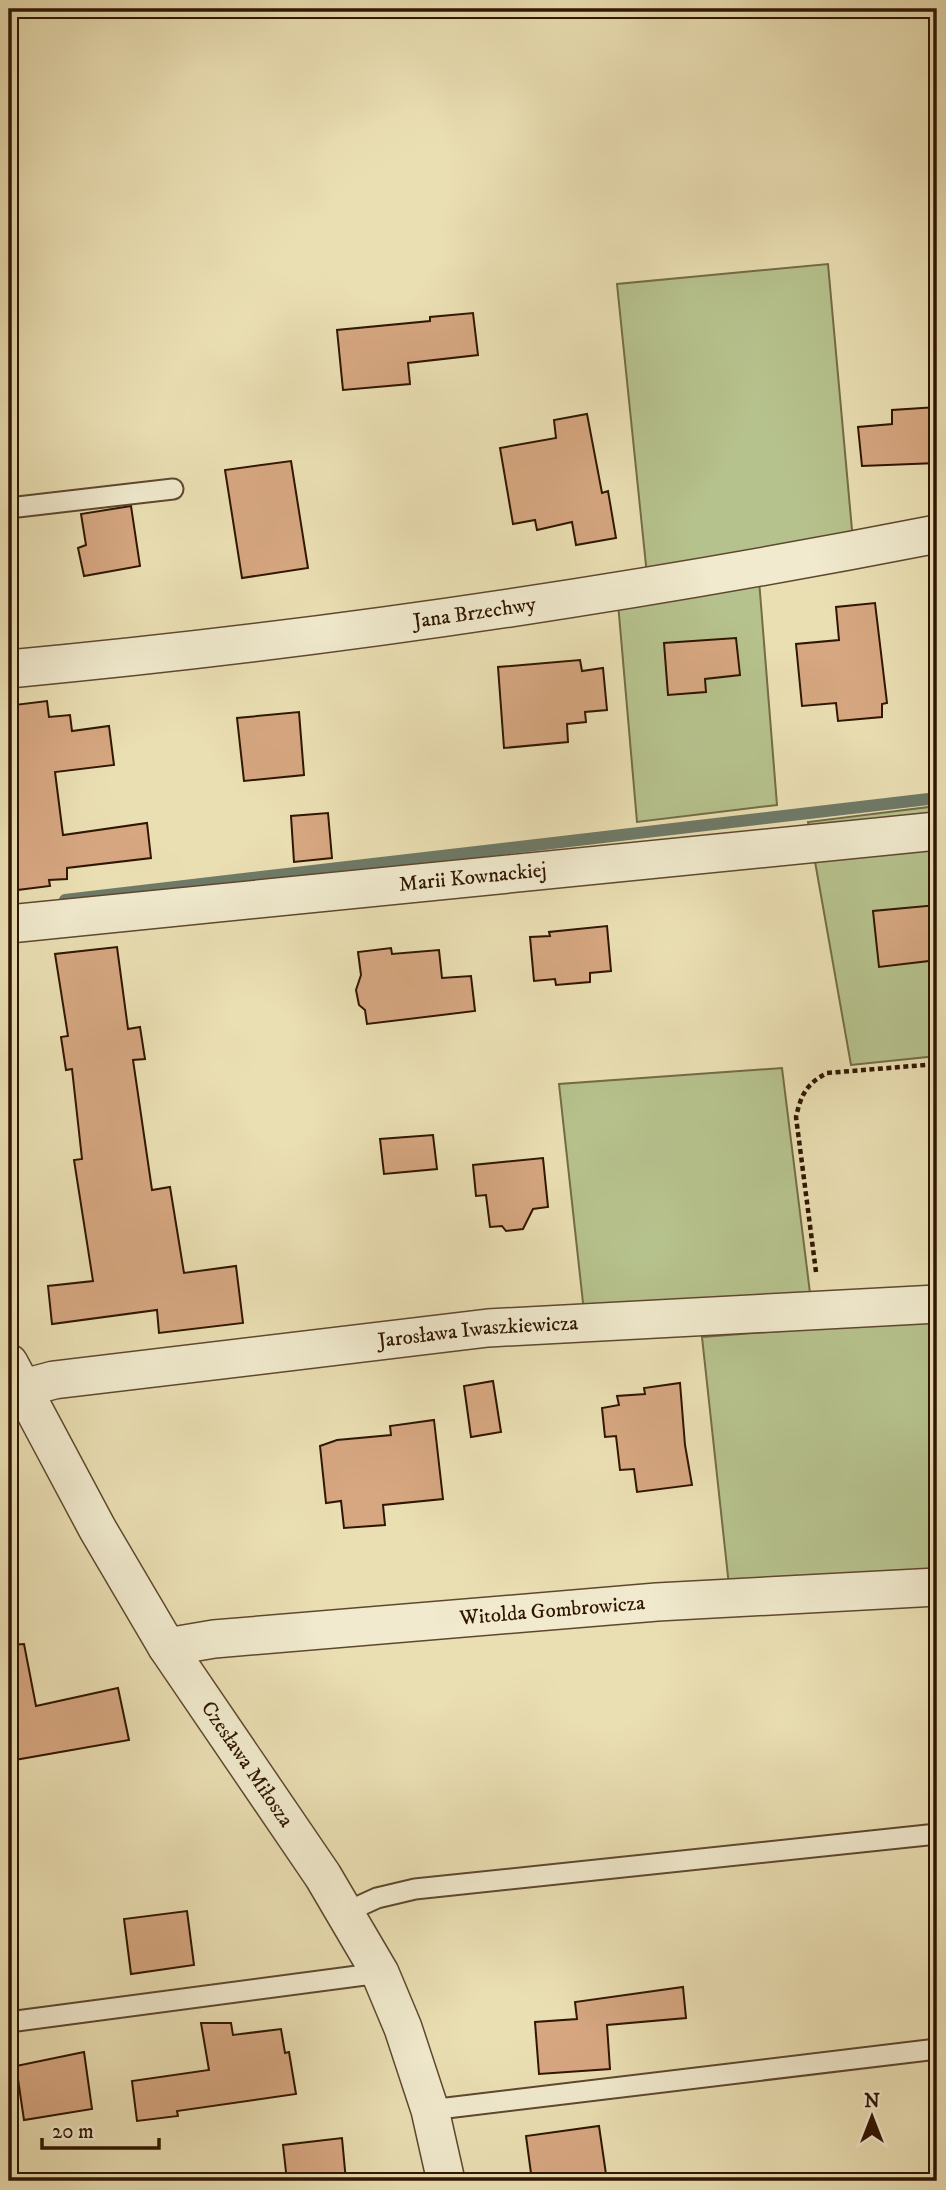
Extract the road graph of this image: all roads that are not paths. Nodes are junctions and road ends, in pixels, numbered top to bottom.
1 (173, 489) dead end
2 (9, 508) edge
3 (937, 534) edge
4 (9, 669) edge
5 (937, 831) edge
6 (9, 924) edge
7 (937, 1304) edge
8 (14, 1376) edge
9 (937, 1587) edge
10 (167, 1647) junction
11 (937, 1834) edge
12 (344, 1913) junction
13 (380, 1973) junction
14 (9, 2022) edge
15 (937, 2049) edge
16 (430, 2110) junction
17 (446, 2181) edge

1 - 2 lane
3 - 4 street, Jana Brzechwy
5 - 6 street, Marii Kownackiej
7 - 8 street, Jarosława Iwaszkiewicza
8 - 10 street, Czesława Miłosza
9 - 10 street, Witolda Gombrowicza
10 - 12 street, Czesława Miłosza
11 - 12 lane
12 - 13 street, Czesława Miłosza
13 - 14 lane
13 - 16 street, Czesława Miłosza
15 - 16 lane
16 - 17 street, Czesława Miłosza

